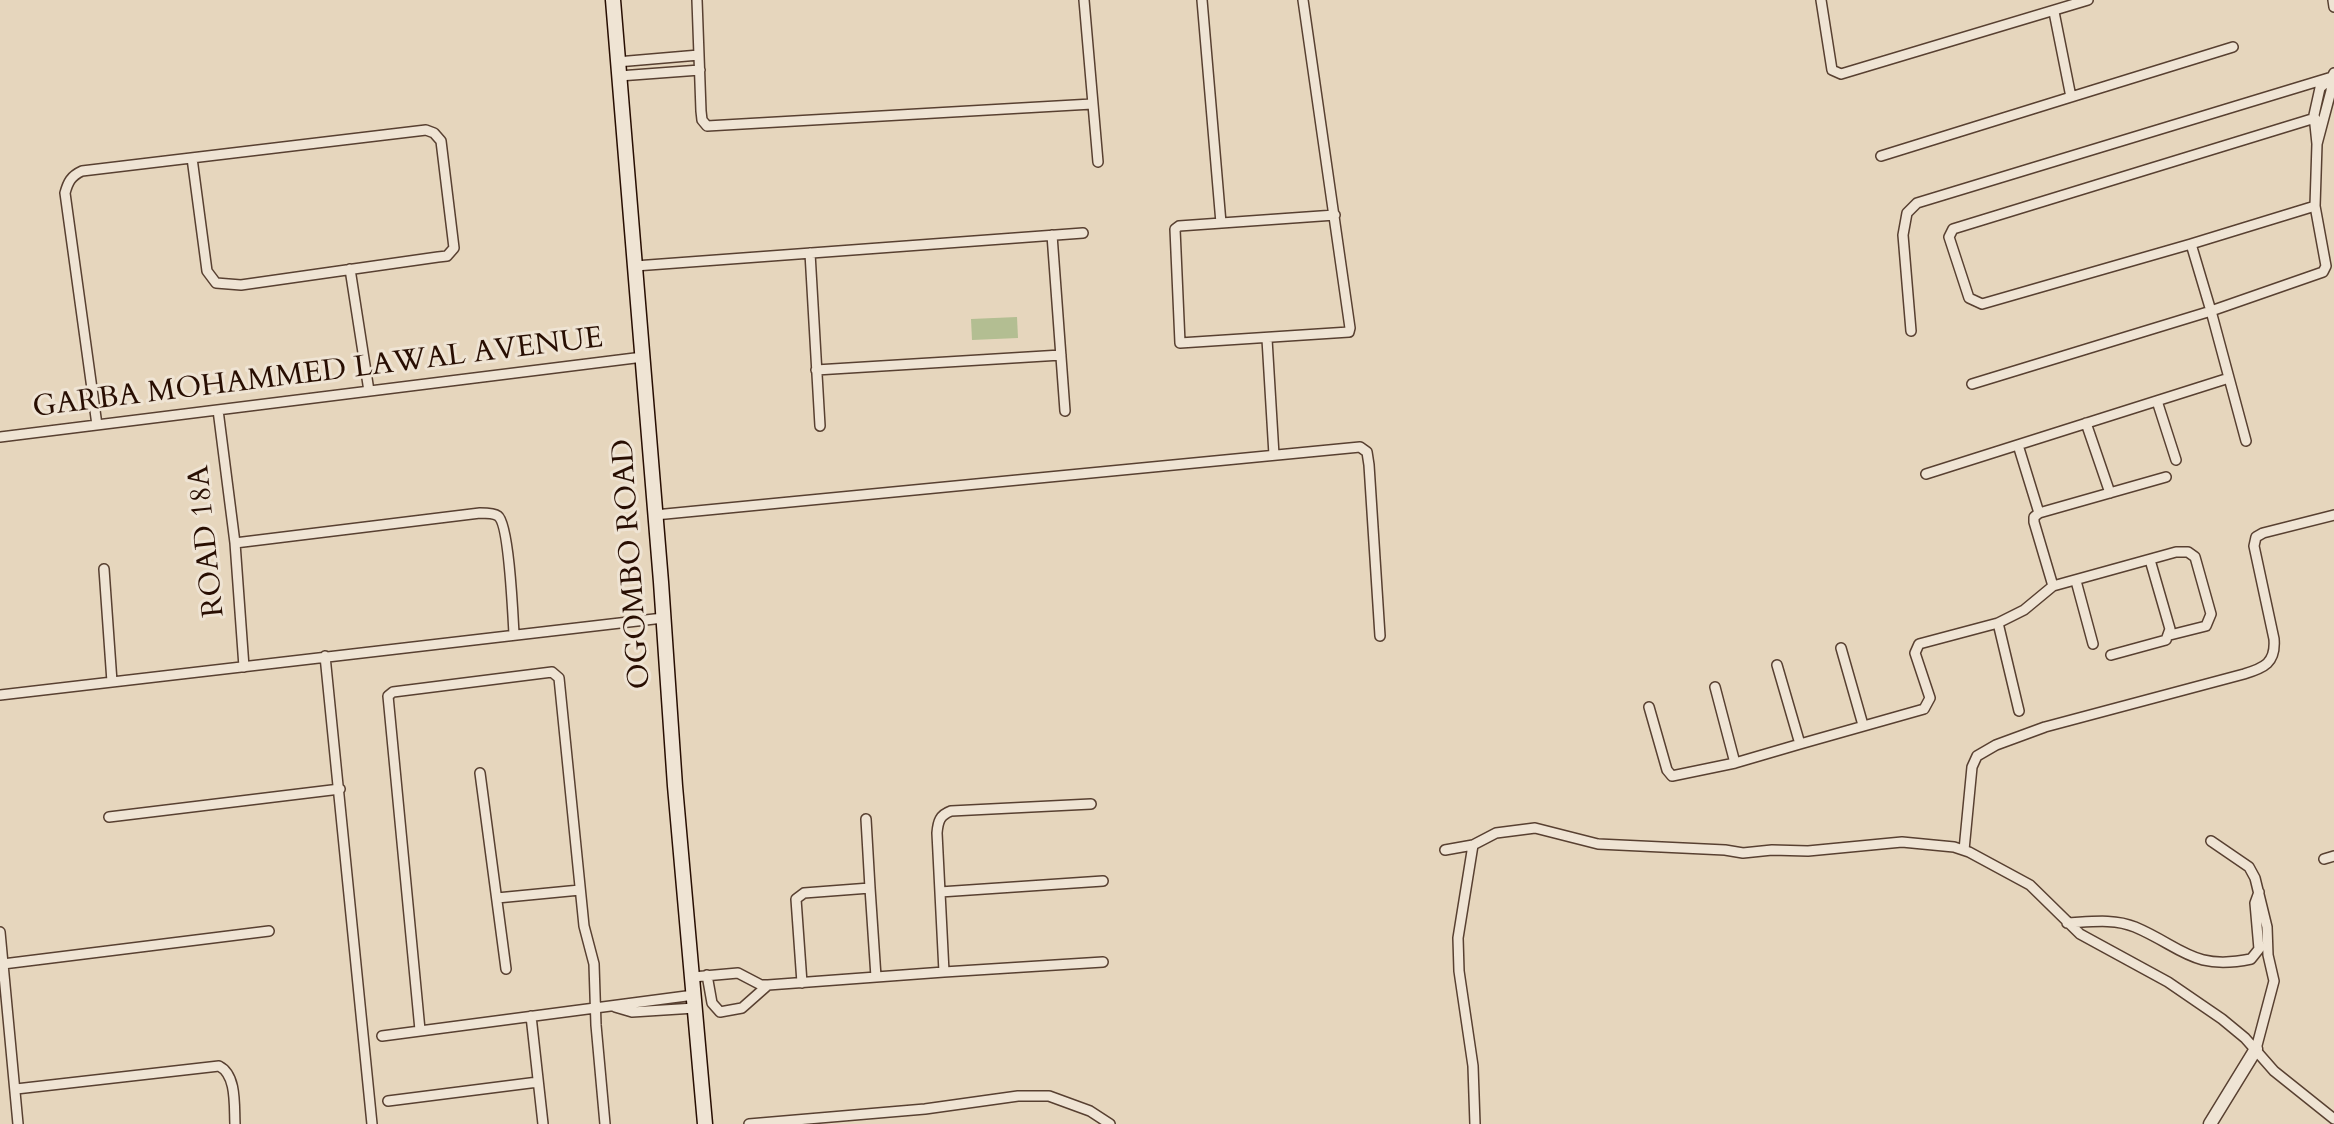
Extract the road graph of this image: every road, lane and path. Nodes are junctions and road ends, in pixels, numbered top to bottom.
1 (613, 0) edge
2 (697, 0) edge
3 (1084, 0) edge
4 (1202, 0) edge
5 (1303, 0) edge
6 (1821, 0) edge
7 (2088, 0) edge
8 (2333, 0) edge
9 (2334, 7) edge
10 (2054, 12) junction
11 (2233, 47) dead end
12 (699, 55) junction
13 (618, 69) junction
14 (700, 70) junction
15 (2333, 75) edge
16 (2071, 97) junction
17 (1092, 104) junction
18 (2315, 118) junction
19 (2317, 144) junction
20 (1881, 156) dead end
21 (192, 158) junction
22 (1098, 162) dead end
23 (2315, 206) junction
24 (1335, 215) junction
25 (1221, 223) junction
26 (1083, 233) dead end
27 (1052, 235) junction
28 (2191, 244) junction
29 (810, 253) junction
30 (635, 266) junction
31 (350, 269) junction
32 (2211, 311) junction
33 (1911, 331) dead end
34 (1267, 339) junction
35 (1061, 355) junction
36 (643, 357) junction
37 (816, 370) junction
38 (2229, 378) junction
39 (1972, 384) dead end
40 (369, 391) junction
41 (2157, 401) junction
42 (218, 410) junction
43 (1065, 411) dead end
44 (2086, 423) junction
45 (97, 425) junction
46 (820, 426) dead end
47 (0, 437) edge
48 (2246, 441) dead end
49 (2018, 445) junction
50 (1274, 455) junction
51 (2176, 460) dead end
52 (1926, 474) dead end
53 (2166, 477) dead end
54 (2110, 493) junction
55 (2039, 513) junction
56 (655, 515) junction
57 (2334, 515) edge
58 (235, 543) junction
59 (2150, 560) junction
60 (104, 569) dead end
61 (2076, 581) junction
62 (2053, 586) junction
63 (663, 618) junction
64 (1998, 623) junction
65 (514, 634) junction
66 (2170, 635) junction
67 (1380, 636) dead end
68 (2093, 644) dead end
69 (1841, 648) dead end
70 (2111, 655) dead end
71 (325, 656) junction
72 (1777, 665) dead end
73 (244, 667) junction
74 (112, 682) junction
75 (1715, 687) dead end
76 (0, 695) edge
77 (1649, 707) dead end
78 (2019, 711) dead end
79 (1863, 725) junction
80 (1800, 744) junction
81 (1735, 763) junction
82 (480, 773) dead end
83 (340, 789) junction
84 (1091, 804) dead end
85 (109, 817) dead end
86 (866, 819) dead end
87 (2211, 841) dead end
88 (1473, 845) junction
89 (1445, 850) dead end
90 (1964, 850) junction
91 (1103, 881) dead end
92 (870, 888) junction
93 (580, 890) junction
94 (940, 892) junction
95 (2259, 892) junction
96 (497, 898) junction
97 (2067, 923) junction
98 (269, 931) dead end
99 (0, 932) edge
100 (1103, 962) dead end
101 (3, 964) junction
102 (506, 969) dead end
103 (944, 972) junction
104 (700, 976) junction
105 (876, 977) junction
106 (802, 983) junction
107 (768, 985) junction
108 (695, 1002) junction
109 (597, 1010) junction
110 (531, 1016) junction
111 (420, 1030) junction
112 (382, 1036) dead end
113 (2256, 1049) junction
114 (538, 1082) junction
115 (16, 1089) junction
116 (388, 1101) dead end
117 (2334, 1119) edge
118 (18, 1124) edge
119 (235, 1124) edge
120 (372, 1124) edge
121 (543, 1124) edge
122 (605, 1124) edge
123 (705, 1124) edge
124 (749, 1124) edge
125 (1110, 1124) edge
126 (1475, 1124) edge
127 (2210, 1124) edge

1 - 13 main road, OGOMBO ROAD
2 - 12 street
3 - 17 street
4 - 25 street
5 - 24 street
6 - 10 street
7 - 10 street
8 - 9 street
10 - 16 street
11 - 16 street
12 - 13 street
12 - 14 street
13 - 14 street
13 - 30 main road, OGOMBO ROAD
14 - 17 street
15 - 18 street
15 - 19 street
15 - 33 street
16 - 20 street
17 - 22 street
18 - 19 street
18 - 28 street
19 - 23 street
21 - 31 street
21 - 31 street
21 - 45 street
23 - 28 street
23 - 32 street
24 - 25 street
24 - 34 street
25 - 34 street
26 - 27 street
27 - 29 street
27 - 35 street
28 - 32 street
29 - 30 street
29 - 37 street
30 - 36 main road, OGOMBO ROAD
31 - 40 street
32 - 38 street
32 - 39 street
34 - 50 street
35 - 37 street
35 - 43 street
36 - 40 street, GARBA MOHAMMED LAWAL AVENUE
36 - 56 main road, OGOMBO ROAD
37 - 46 street
38 - 41 street
38 - 48 street
40 - 42 street, GARBA MOHAMMED LAWAL AVENUE
41 - 44 street
41 - 51 street
42 - 45 street, GARBA MOHAMMED LAWAL AVENUE
42 - 58 street, ROAD 18A
44 - 49 street
44 - 54 street
45 - 47 street, GARBA MOHAMMED LAWAL AVENUE
49 - 52 street
49 - 55 street
50 - 56 street
50 - 67 street
53 - 54 street
54 - 55 street
55 - 62 street
56 - 63 main road, OGOMBO ROAD
57 - 90 street
58 - 65 street
58 - 73 street, ROAD 18A
59 - 61 street
59 - 66 street
59 - 66 street
60 - 74 street
61 - 62 street
61 - 68 street
62 - 64 street
63 - 65 street
63 - 104 main road, OGOMBO ROAD
64 - 78 street
64 - 79 street
65 - 71 street
66 - 70 street
69 - 79 street
71 - 73 street
71 - 83 street
72 - 80 street
73 - 74 street
74 - 76 street
75 - 81 street
77 - 81 street
79 - 80 street
80 - 81 street
82 - 96 street
83 - 85 street
83 - 120 street
84 - 94 street
86 - 92 street
87 - 95 street
88 - 89 street
88 - 90 street
88 - 126 street
90 - 97 street
91 - 94 street
92 - 105 street
92 - 106 street
93 - 96 street
93 - 109 street
93 - 111 street
94 - 103 street
95 - 97 street
95 - 113 street
96 - 102 street
97 - 113 street
98 - 101 street
99 - 101 street
100 - 103 street
101 - 115 street
103 - 105 street
104 - 107 street
104 - 107 street
104 - 108 main road, OGOMBO ROAD
105 - 106 street
106 - 107 street
108 - 109 street
108 - 123 main road, OGOMBO ROAD
109 - 110 street
109 - 122 street
110 - 111 street
110 - 114 street
111 - 112 street
113 - 117 street
113 - 127 street
114 - 116 street
114 - 121 street
115 - 118 street
115 - 119 street
124 - 125 street

